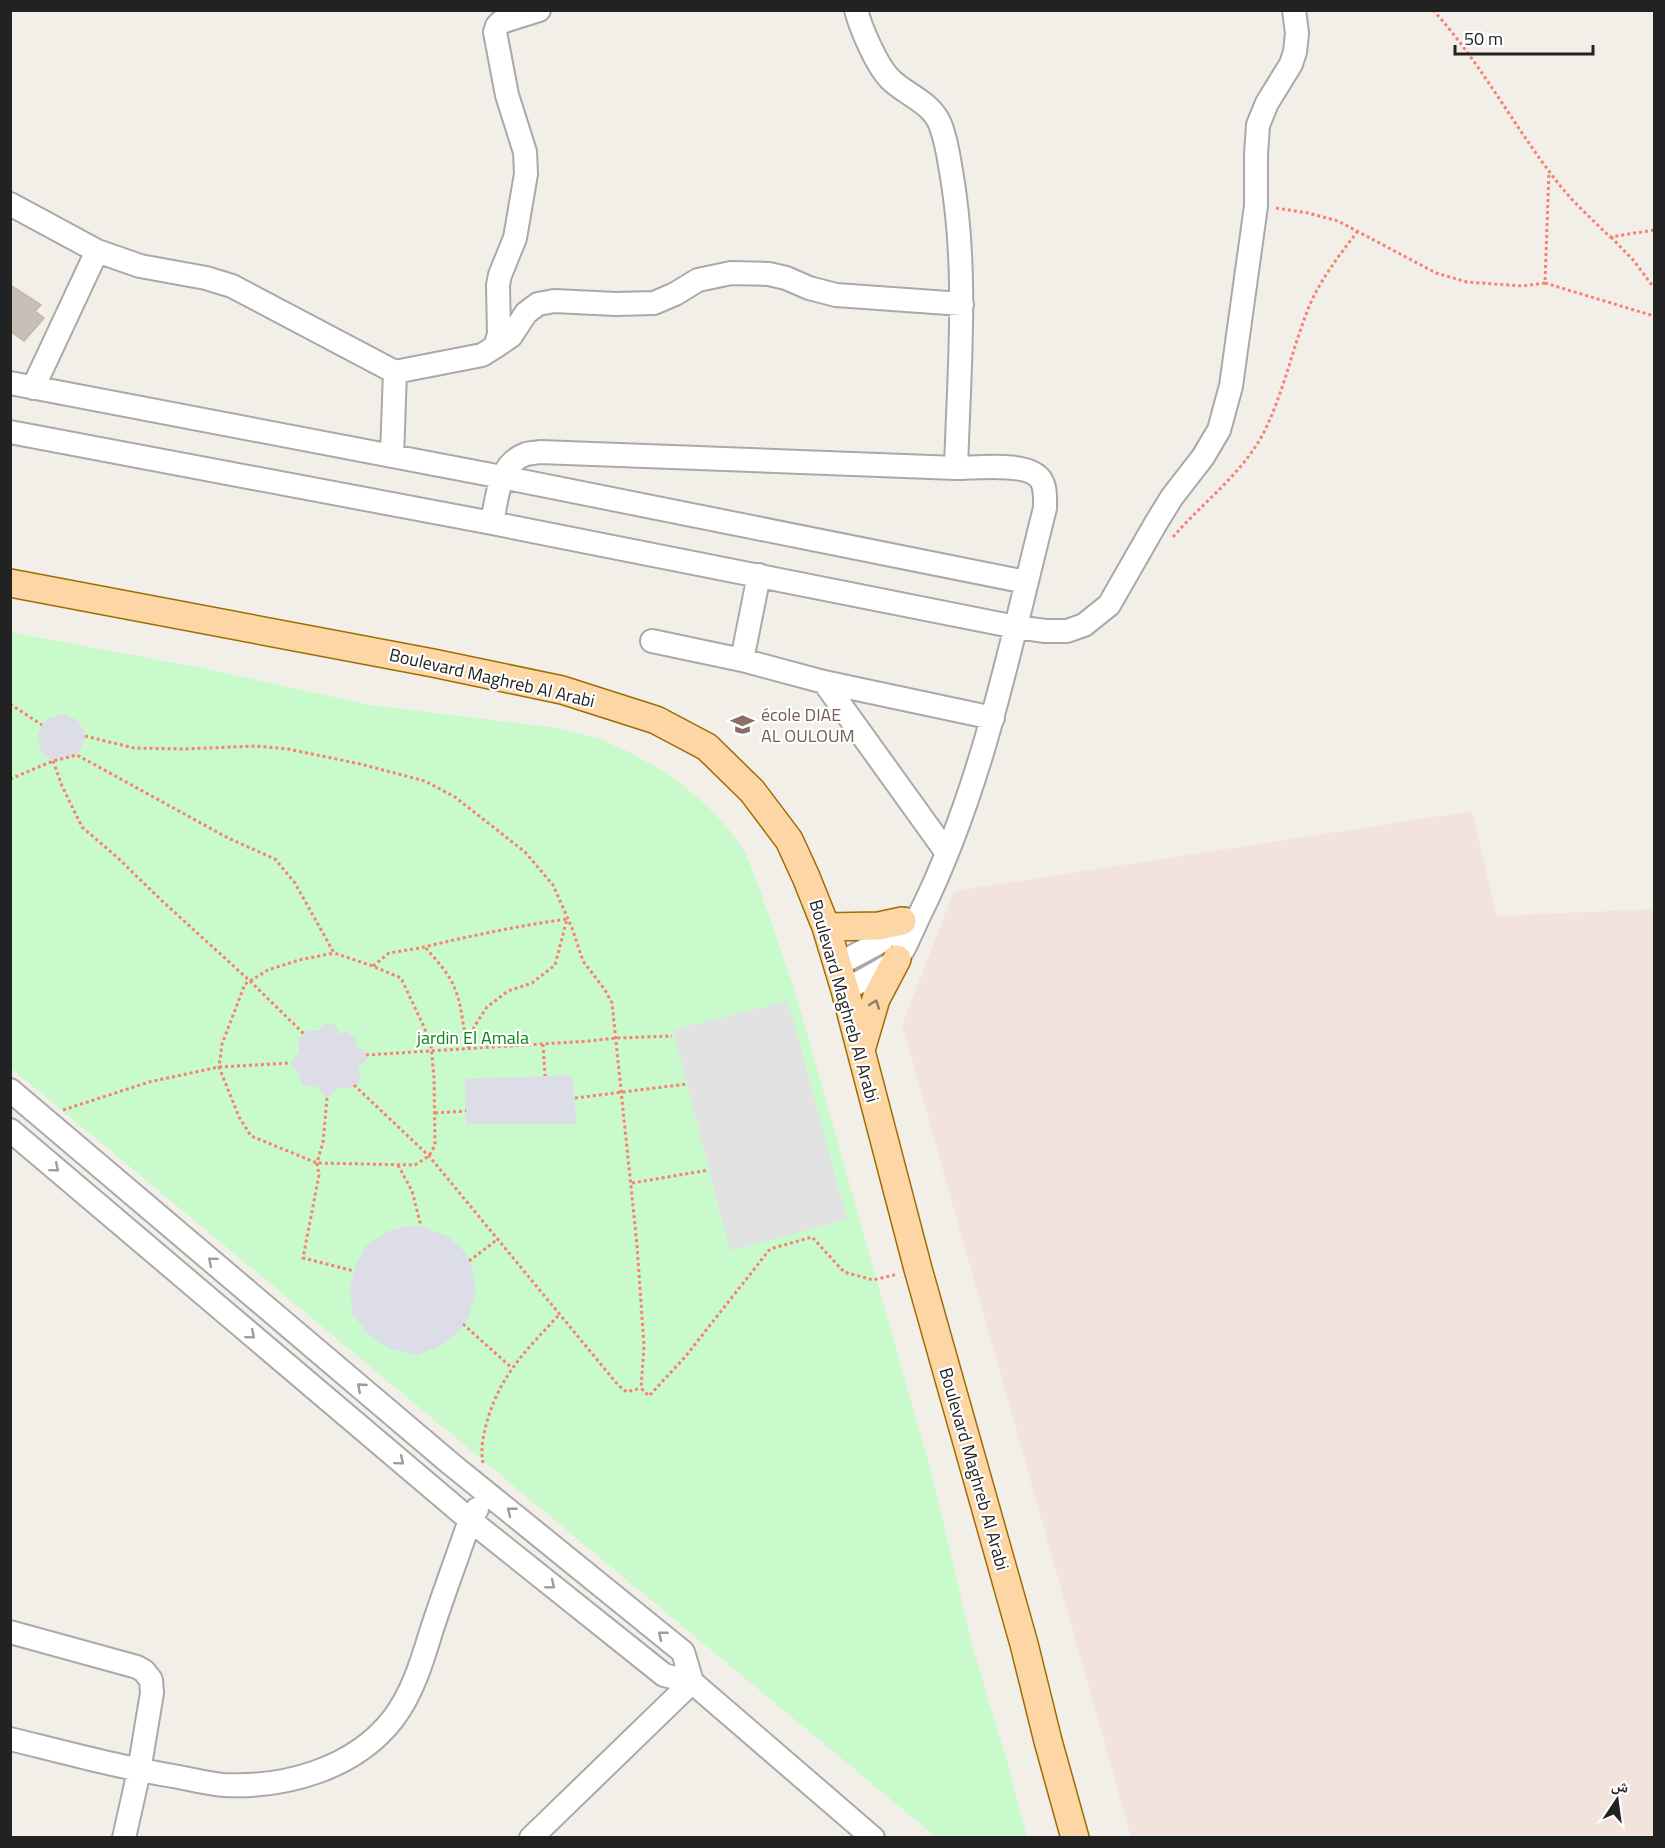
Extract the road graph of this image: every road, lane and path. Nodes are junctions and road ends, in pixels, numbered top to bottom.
1 (539, 10) edge
2 (856, 10) edge
3 (1294, 10) edge
4 (1433, 10) edge
5 (1549, 171) junction
6 (10, 204) edge
7 (1256, 206) junction
8 (1654, 230) edge
9 (1357, 232) junction
10 (1610, 237) junction
11 (97, 251) junction
12 (1545, 283) junction
13 (1654, 288) edge
14 (962, 304) junction
15 (1654, 316) edge
16 (495, 347) junction
17 (395, 372) junction
18 (10, 383) edge
19 (33, 387) junction
20 (10, 432) edge
21 (392, 456) junction
22 (956, 468) junction
23 (502, 477) junction
24 (492, 523) junction
25 (1173, 538) dead end
26 (759, 575) junction
27 (1026, 582) junction
28 (10, 583) edge
29 (1016, 627) junction
30 (652, 641) dead end
31 (742, 660) junction
32 (825, 682) junction
33 (10, 704) edge
34 (993, 718) junction
35 (42, 725) dead end
36 (85, 736) dead end
37 (53, 761) junction
38 (10, 779) edge
39 (947, 853) junction
40 (930, 894) junction
41 (567, 919) junction
42 (903, 921) junction
43 (826, 927) junction
44 (425, 947) junction
45 (334, 953) junction
46 (897, 959) junction
47 (373, 966) junction
48 (841, 978) junction
49 (250, 981) junction
50 (304, 1034) dead end
51 (672, 1036) dead end
52 (616, 1038) junction
53 (543, 1044) junction
54 (469, 1049) junction
55 (431, 1050) junction
56 (860, 1051) junction
57 (366, 1055) dead end
58 (290, 1063) dead end
59 (219, 1067) junction
60 (545, 1076) dead end
61 (687, 1084) dead end
62 (354, 1085) dead end
63 (10, 1090) edge
64 (620, 1092) junction
65 (327, 1098) dead end
66 (574, 1098) dead end
67 (466, 1111) dead end
68 (435, 1113) junction
69 (41, 1116) junction
70 (10, 1130) edge
71 (429, 1156) junction
72 (318, 1163) junction
73 (398, 1165) junction
74 (709, 1170) dead end
75 (632, 1183) junction
76 (422, 1226) dead end
77 (498, 1239) junction
78 (470, 1261) dead end
79 (918, 1269) junction
80 (354, 1271) dead end
81 (559, 1314) junction
82 (463, 1324) dead end
83 (309, 1342) junction
84 (287, 1366) junction
85 (512, 1368) junction
86 (641, 1388) junction
87 (487, 1492) junction
88 (470, 1520) junction
89 (10, 1632) edge
90 (692, 1682) junction
91 (10, 1739) edge
92 (139, 1771) junction
93 (124, 1838) edge
94 (531, 1838) edge
95 (873, 1838) edge
96 (1075, 1838) edge

1 - 16 street
2 - 14 street
3 - 7 street
4 - 5 path
5 - 10 path
5 - 12 path
6 - 11 street
7 - 9 path
7 - 29 street
8 - 10 path
9 - 12 path
9 - 25 path
10 - 13 path
11 - 17 street
11 - 19 street
12 - 15 path
14 - 16 street
14 - 22 street
16 - 17 street
17 - 21 street
18 - 19 street
19 - 21 street
20 - 24 street
21 - 23 street
22 - 23 street
22 - 27 street
23 - 24 street
23 - 27 street
24 - 26 street
26 - 29 street
26 - 31 street
27 - 29 street
28 - 43 main road, Boulevard Maghreb Al Arabi
29 - 34 street
30 - 31 street
31 - 32 street
32 - 34 street
32 - 39 street
33 - 35 path
34 - 39 street
36 - 41 path
37 - 38 path
37 - 45 path
37 - 49 path
39 - 40 street
40 - 42 street
40 - 46 street
41 - 44 path
41 - 52 path
41 - 54 path
42 - 43 main road
42 - 48 street
43 - 48 main road, Boulevard Maghreb Al Arabi
44 - 47 path
44 - 54 path
45 - 47 path
45 - 49 path
46 - 48 street
56 -> 46 main road
47 - 55 path
48 - 56 main road, Boulevard Maghreb Al Arabi
49 - 50 path
49 - 59 path
51 - 52 path
52 - 53 path
52 - 64 path
53 - 54 path
53 - 60 path
54 - 55 path
55 - 57 path
55 - 68 path
56 - 79 main road, Boulevard Maghreb Al Arabi
58 - 59 path
59 - 69 path
59 - 72 path
61 - 64 path
62 - 71 path
63 - 69 street
64 - 66 path
64 - 75 path
65 - 72 path
67 - 68 path
68 - 71 path
83 -> 69 street
70 -> 84 street
71 - 73 path
71 - 77 path
72 - 73 path
72 - 80 path
73 - 76 path
74 - 75 path
75 - 86 path
77 - 78 path
77 - 81 path
79 - 86 path
79 - 96 main road, Boulevard Maghreb Al Arabi
81 - 85 path
81 - 86 path
82 - 85 path
83 - 84 street
87 -> 83 street
84 -> 88 street
85 - 87 path
87 - 88 street
90 -> 87 street
88 -> 90 street
88 - 92 street
89 - 92 street
90 - 94 street
90 - 95 street
91 - 92 street
92 - 93 street

